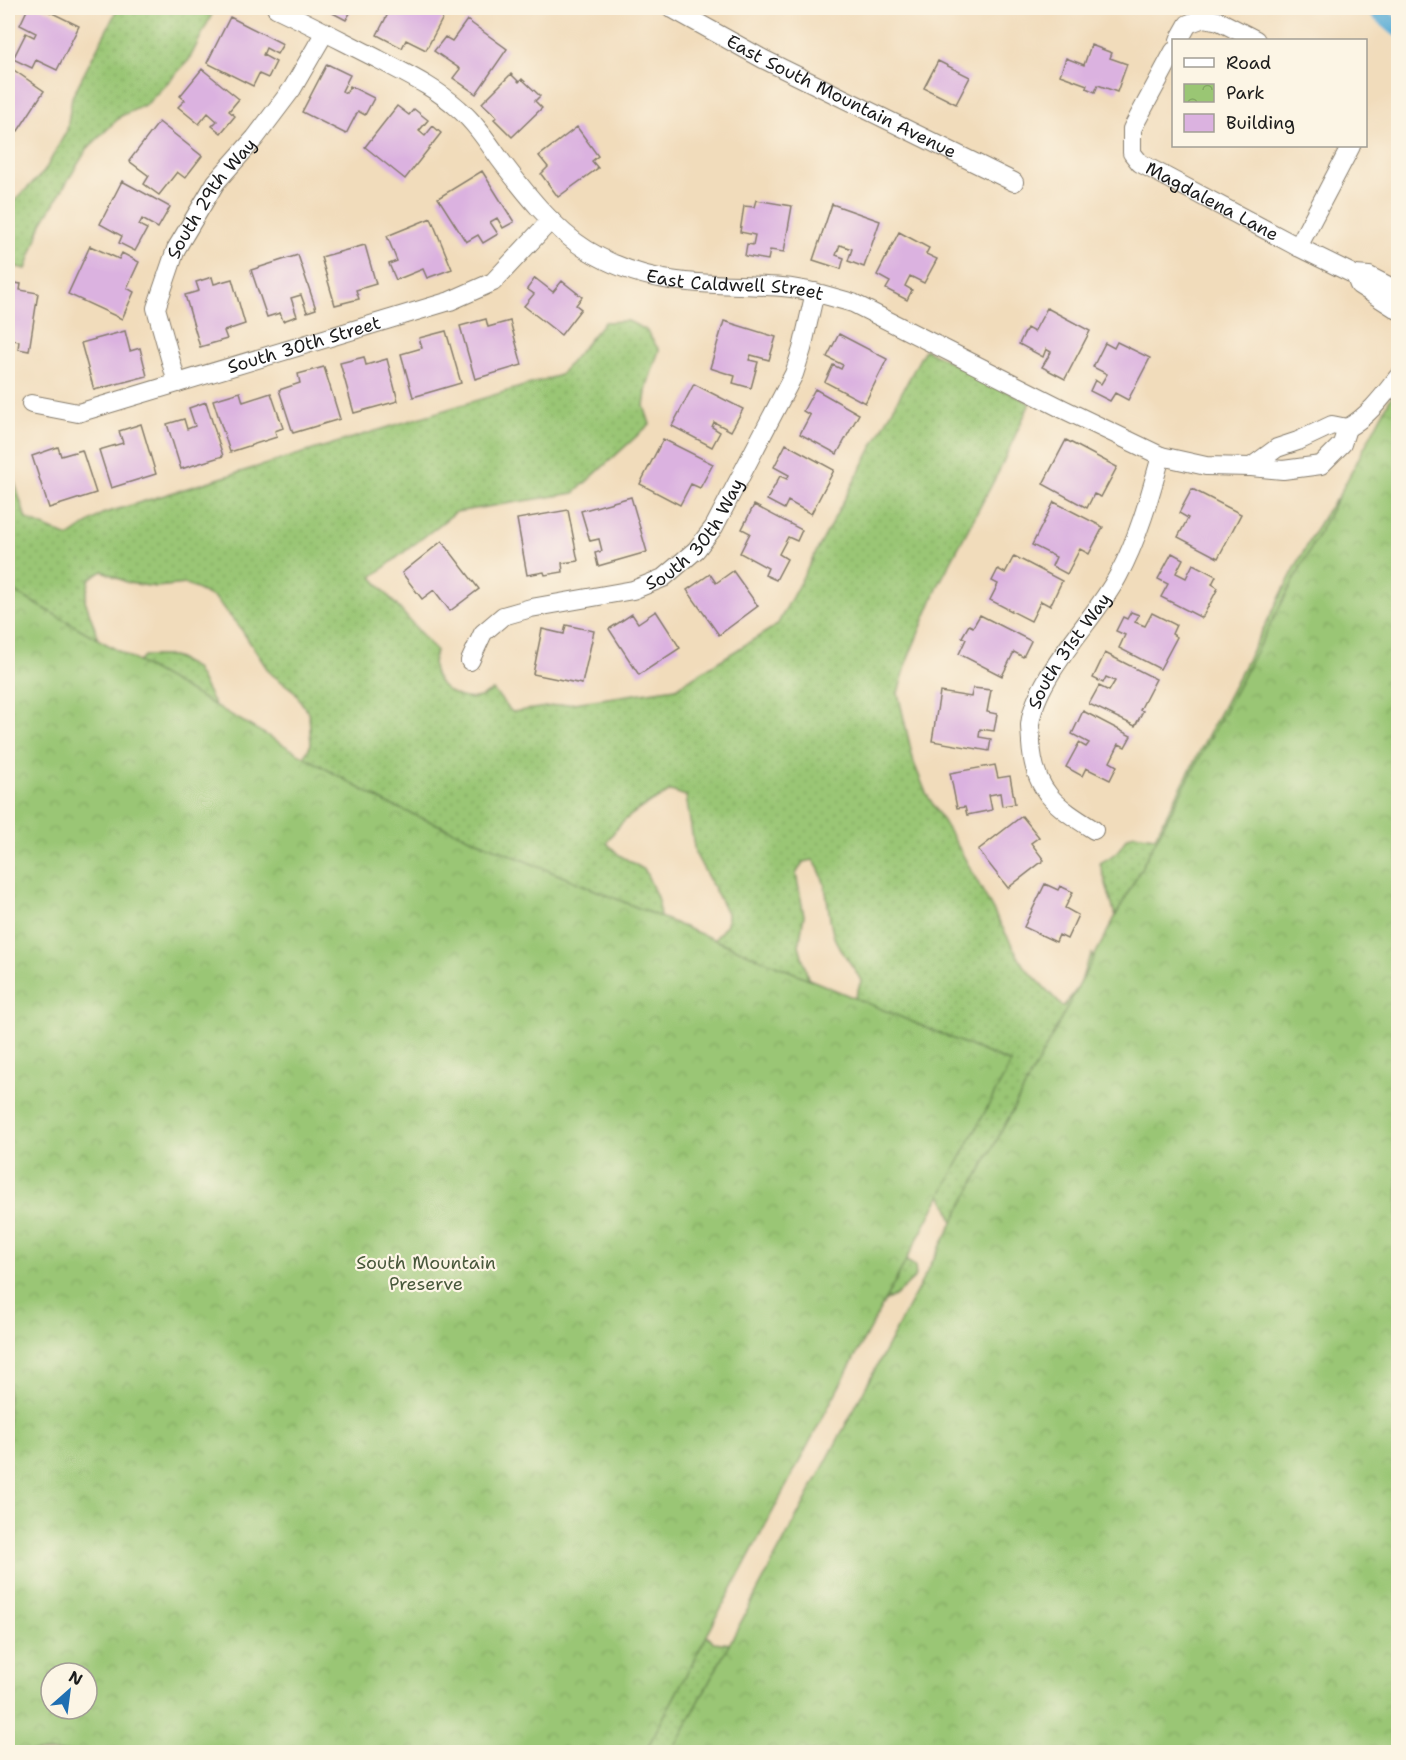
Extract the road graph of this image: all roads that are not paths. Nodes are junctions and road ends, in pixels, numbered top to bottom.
1 (276, 8) edge
2 (671, 8) edge
3 (325, 32) junction
4 (1180, 39) edge
5 (1254, 39) edge
6 (1172, 53) edge
7 (1350, 147) edge
8 (1014, 182) dead end
9 (551, 220) junction
10 (1299, 247) junction
11 (1386, 291) edge
12 (815, 292) junction
13 (1398, 310) edge
14 (1398, 377) edge
15 (177, 383) junction
16 (30, 404) dead end
17 (1347, 428) junction
18 (1298, 441) junction
19 (1161, 456) junction
20 (1251, 467) junction
21 (1304, 467) junction
22 (470, 661) dead end
23 (1094, 830) dead end

1 - 3 street, East Caldwell Street
2 - 8 street, East South Mountain Avenue
3 - 9 street, East Caldwell Street
3 - 15 street, South 29th Way
4 - 5 street
6 - 10 street, Magdalena Lane
7 - 10 street, Magdalena Lane
9 - 12 street, East Caldwell Street
9 - 15 street, South 30th Street
10 - 11 street, Magdalena Lane
11 - 13 street, Magdalena Lane
12 - 19 street, East Caldwell Street
12 - 22 street, South 30th Way
14 - 17 street
15 - 16 street, South 30th Street
17 - 18 street
17 - 21 street, East Caldwell Street
18 - 20 street
18 - 21 street
19 - 20 street, East Caldwell Street
19 - 23 street, South 31st Way
20 - 21 street, East Caldwell Street

